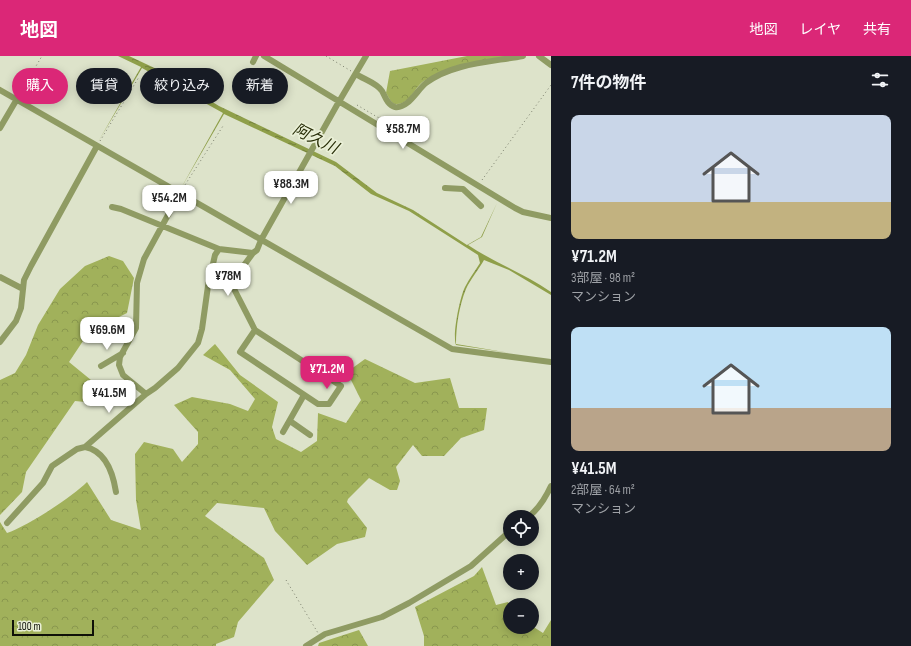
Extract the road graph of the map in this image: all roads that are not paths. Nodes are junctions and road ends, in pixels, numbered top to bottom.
1 (264, 56) edge
2 (366, 56) edge
3 (523, 56) edge
4 (539, 56) edge
5 (551, 65) edge
6 (356, 74) junction
7 (0, 90) edge
8 (12, 97) edge
9 (340, 101) junction
10 (13, 104) edge
11 (25, 104) edge
12 (0, 128) edge
13 (97, 146) junction
14 (468, 179) junction
15 (445, 188) dead end
16 (463, 189) junction
17 (180, 193) junction
18 (481, 206) dead end
19 (112, 207) dead end
20 (551, 218) edge
21 (162, 226) junction
22 (261, 240) junction
23 (219, 250) junction
24 (253, 254) junction
25 (0, 277) edge
26 (23, 289) junction
27 (254, 330) junction
28 (0, 342) edge
29 (123, 353) junction
30 (551, 362) edge
31 (101, 366) dead end
32 (146, 394) junction
33 (304, 395) junction
34 (290, 421) junction
35 (283, 432) dead end
36 (310, 435) dead end
37 (85, 447) junction
38 (551, 486) edge
39 (116, 492) dead end
40 (537, 510) edge
41 (7, 523) dead end
42 (503, 537) edge
43 (306, 646) edge

1 - 9 street
2 - 6 street
3 - 6 street
4 - 5 street
6 - 9 street
7 - 8 street
9 - 14 street
9 - 22 street
10 - 12 street
11 - 13 street
13 - 17 street
13 - 26 street
14 - 16 street
14 - 20 street
15 - 16 street
16 - 18 street
17 - 21 street
17 - 22 street
19 - 21 street
21 - 23 street
21 - 29 street
22 - 24 street
22 - 30 street
23 - 24 street
23 - 32 street
24 - 27 street
25 - 26 street
26 - 28 street
27 - 33 street
27 - 33 street
29 - 31 street
29 - 32 street
32 - 37 street
33 - 34 street
34 - 35 street
34 - 36 street
37 - 39 street
37 - 41 street
38 - 40 street
42 - 43 street

